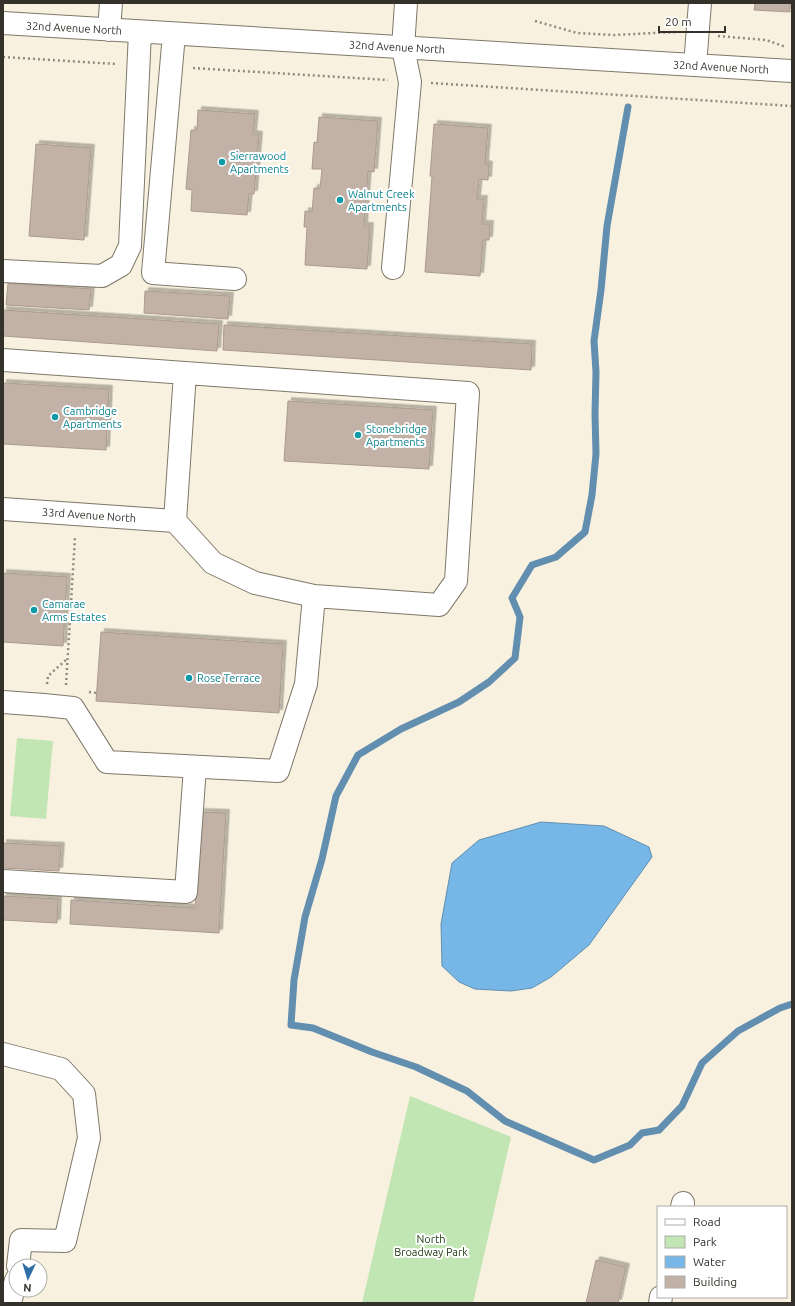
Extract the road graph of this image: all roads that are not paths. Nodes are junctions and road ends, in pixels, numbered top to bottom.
1 (111, 3) edge
2 (406, 3) edge
3 (700, 3) edge
4 (3, 24) edge
5 (109, 30) junction
6 (140, 32) junction
7 (174, 34) junction
8 (403, 48) junction
9 (695, 65) junction
10 (792, 71) edge
11 (393, 268) dead end
12 (3, 271) edge
13 (235, 279) dead end
14 (3, 360) edge
15 (185, 373) junction
16 (3, 509) edge
17 (175, 521) junction
18 (314, 596) junction
19 (3, 702) edge
20 (195, 767) junction
21 (3, 881) edge
22 (3, 1054) edge
23 (19, 1258) edge

1 - 5 street
2 - 8 street
3 - 9 street
4 - 5 street, 32nd Avenue North
5 - 6 street, 32nd Avenue North
6 - 7 street, 32nd Avenue North
6 - 12 street
7 - 8 street, 32nd Avenue North
7 - 13 street
8 - 9 street, 32nd Avenue North
8 - 11 street
9 - 10 street, 32nd Avenue North
14 - 15 street
15 - 17 street
15 - 18 street
16 - 17 street, 33rd Avenue North
17 - 18 street
18 - 20 street
19 - 20 street
20 - 21 street
22 - 23 street

